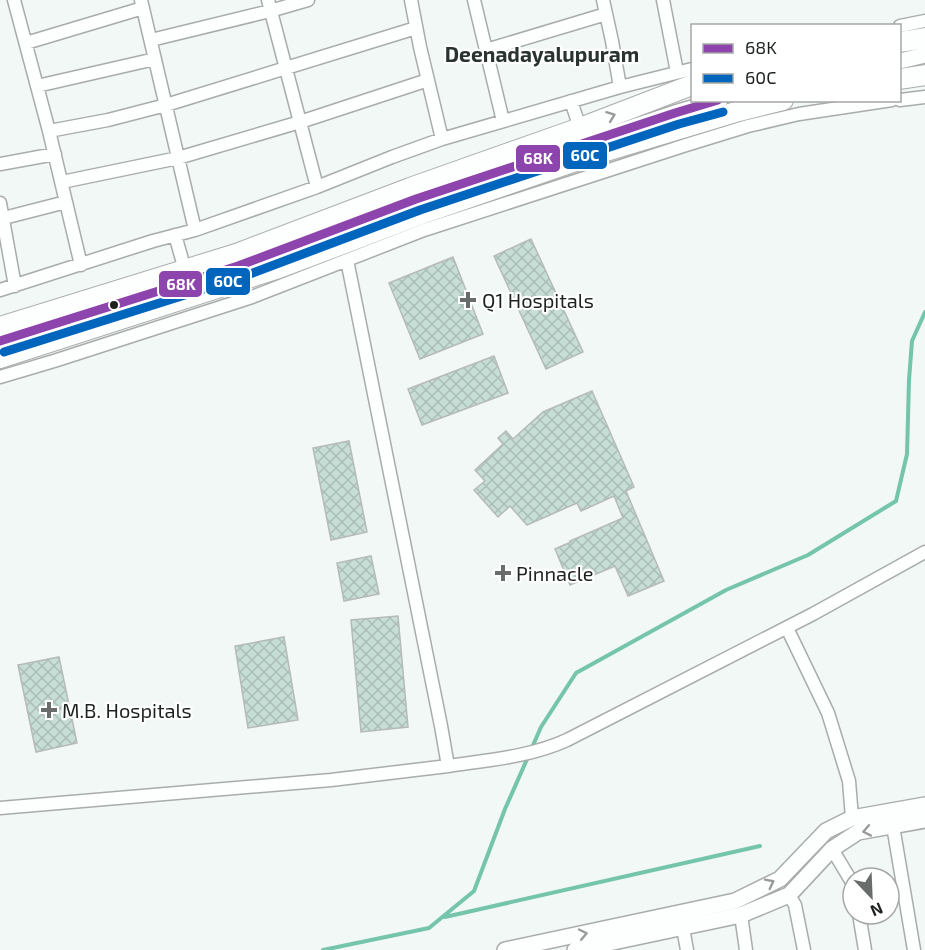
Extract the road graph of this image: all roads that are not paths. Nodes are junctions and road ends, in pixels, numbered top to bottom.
1 (14, 0) edge
2 (308, 0) edge
3 (411, 0) edge
4 (474, 0) edge
5 (603, 0) edge
6 (663, 0) edge
7 (142, 4) edge
8 (269, 5) edge
9 (606, 14) junction
10 (925, 21) edge
11 (901, 26) edge
12 (416, 28) junction
13 (925, 38) edge
14 (151, 40) junction
15 (901, 42) edge
16 (26, 43) junction
17 (486, 50) junction
18 (925, 55) edge
19 (155, 59) junction
20 (901, 61) edge
21 (285, 68) junction
22 (691, 69) edge
23 (677, 72) junction
24 (925, 75) edge
25 (901, 79) edge
26 (428, 80) junction
27 (37, 86) junction
28 (620, 87) junction
29 (691, 87) edge
30 (925, 97) edge
31 (901, 100) edge
32 (571, 101) junction
33 (713, 102) edge
34 (775, 102) edge
35 (879, 102) edge
36 (166, 105) junction
37 (503, 121) junction
38 (300, 122) junction
39 (580, 128) junction
40 (49, 131) junction
41 (442, 139) junction
42 (55, 154) junction
43 (178, 158) junction
44 (0, 164) edge
45 (62, 182) junction
46 (317, 187) junction
47 (66, 202) junction
48 (0, 203) edge
49 (1, 218) edge
50 (195, 230) junction
51 (175, 235) junction
52 (347, 260) junction
53 (81, 265) junction
54 (185, 270) junction
55 (15, 286) junction
56 (0, 290) edge
57 (0, 327) edge
58 (0, 342) edge
59 (0, 358) edge
60 (0, 377) edge
61 (925, 552) edge
62 (787, 628) junction
63 (448, 766) junction
64 (925, 805) edge
65 (0, 808) edge
66 (852, 818) junction
67 (925, 820) edge
68 (893, 826) junction
69 (832, 849) junction
70 (842, 866) edge
71 (789, 896) junction
72 (741, 915) junction
73 (861, 926) edge
74 (683, 928) junction
75 (632, 937) edge
76 (505, 950) edge
77 (575, 950) edge
78 (687, 950) edge
79 (746, 950) edge
80 (804, 950) edge
81 (866, 950) edge
82 (914, 950) edge

1 - 16 street
2 - 8 street
3 - 12 street
4 - 17 street
5 - 9 street
6 - 23 street
7 - 14 street
7 - 16 street
8 - 14 street
8 - 21 street
9 - 17 street
9 - 28 street
10 - 11 street
12 - 21 street
12 - 26 street
13 - 15 main road
14 - 19 street
16 - 27 street
17 - 37 street
18 - 20 street
19 - 27 street
19 - 36 street
21 - 36 street
21 - 38 street
22 - 23 street
23 - 28 street
24 - 25 main road
26 - 38 street
26 - 41 street
27 - 40 street
28 - 32 street
39 -> 29 main road
30 - 31 street
32 - 37 street
32 - 39 street
33 - 58 street
34 - 59 main road
35 - 52 street
36 - 40 street
36 - 43 street
37 - 41 street
38 - 43 street
38 - 46 street
39 - 54 main road
40 - 42 street
41 - 46 street
42 - 44 street
42 - 45 street
43 - 45 street
43 - 50 street
45 - 47 street
46 - 50 street
47 - 49 street
47 - 53 street
48 - 49 street
49 - 55 street
50 - 51 street
51 - 53 street
51 - 54 street
52 - 60 street
52 - 63 street
53 - 55 street
54 - 57 main road
55 - 56 street
61 - 62 street
62 - 63 street
62 - 66 street
63 - 65 street
64 - 66 street
75 -> 66 street
67 - 68 street
68 -> 69 street
68 - 82 street
69 - 70 street
69 - 71 street
71 - 72 street
71 - 80 street
72 - 74 street
72 - 79 street
73 - 81 street
74 - 75 street
74 - 78 street
76 -> 75 street
75 - 77 street

